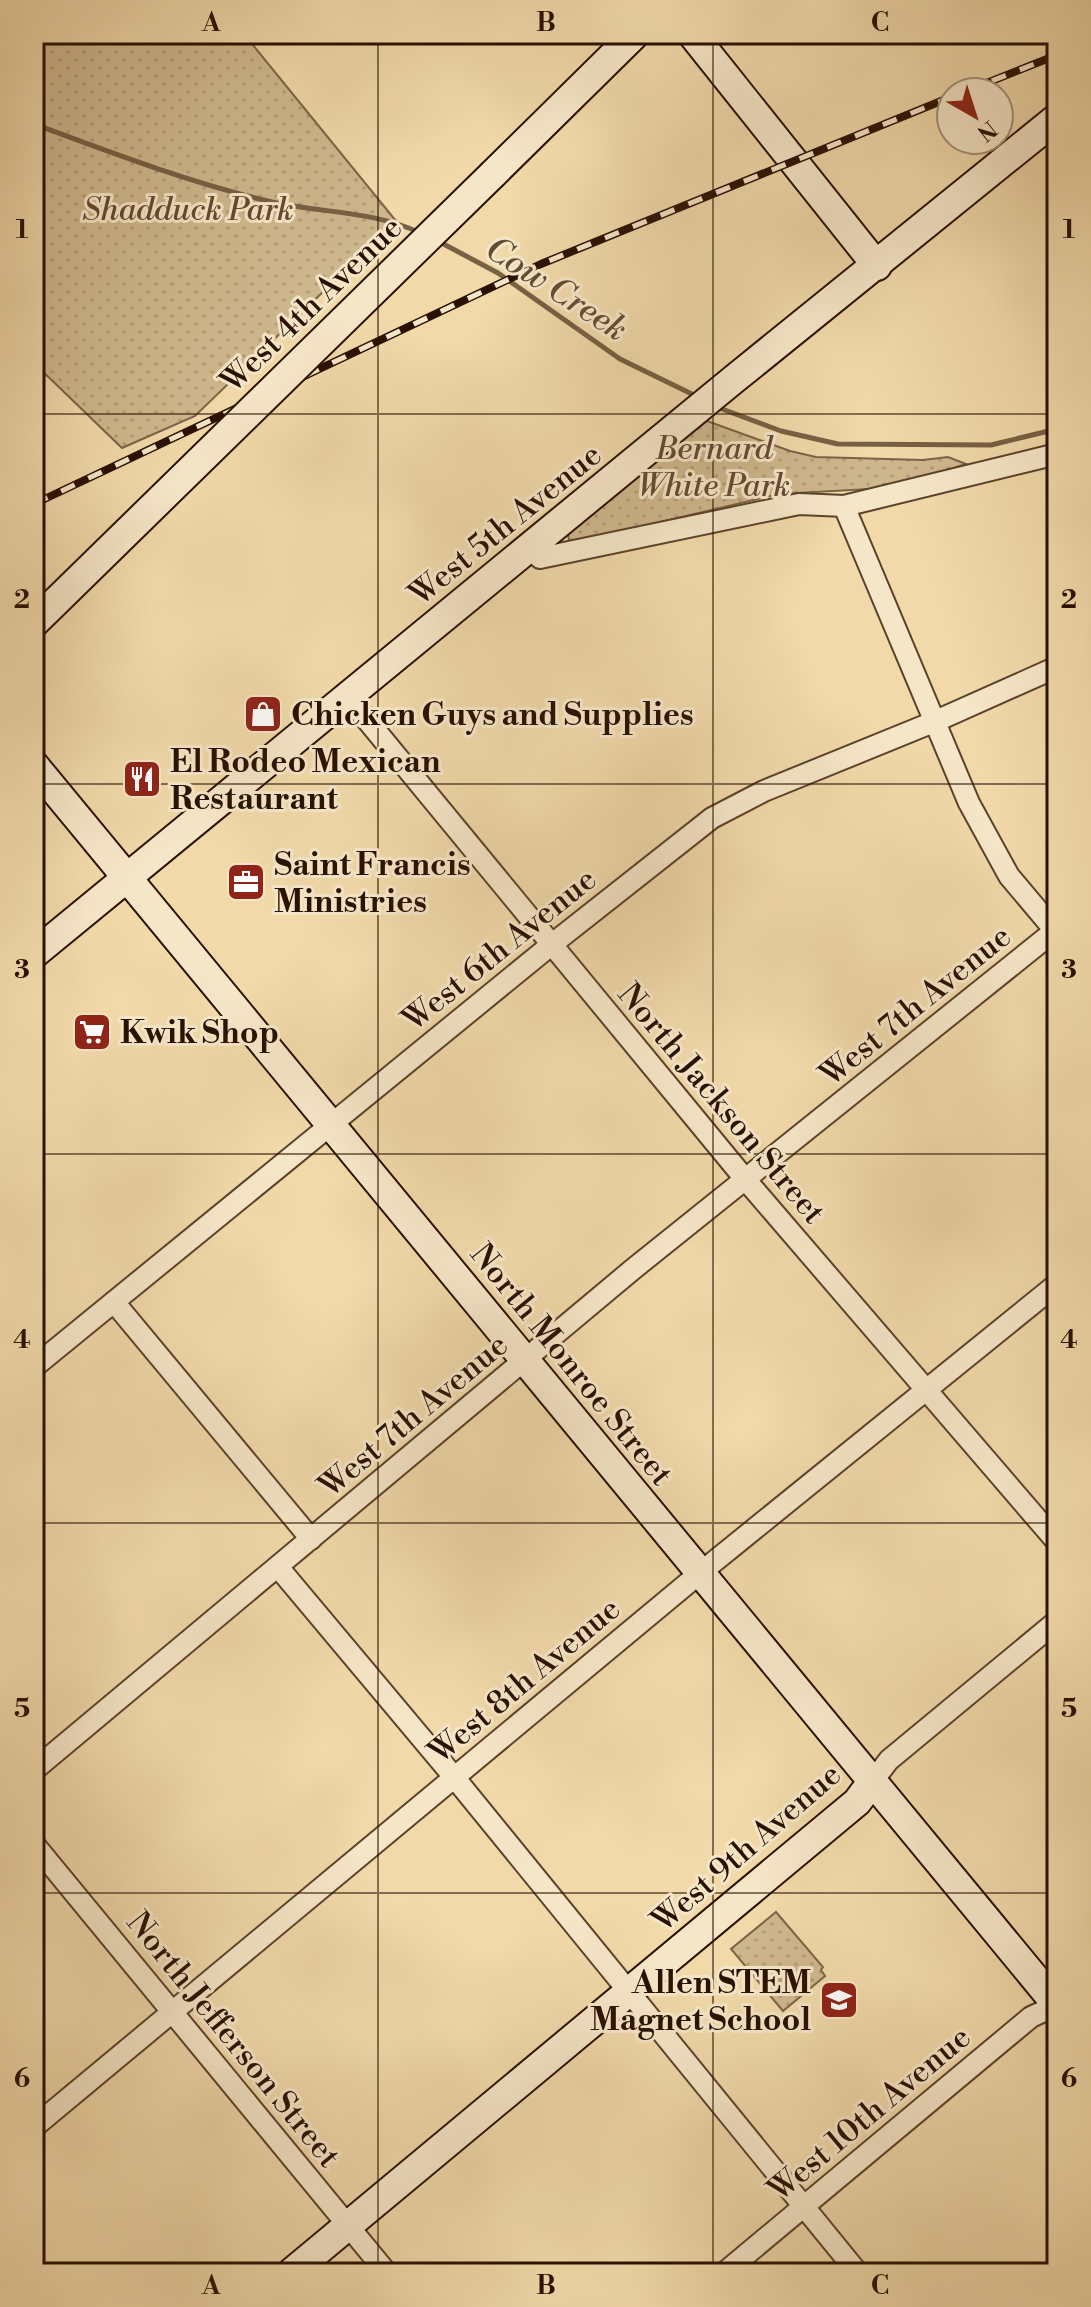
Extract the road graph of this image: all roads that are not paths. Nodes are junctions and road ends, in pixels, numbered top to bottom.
1 (635, 34) edge
2 (692, 34) edge
3 (1057, 118) edge
4 (877, 266) junction
5 (1057, 454) edge
6 (844, 506) junction
7 (530, 548) junction
8 (34, 623) edge
9 (1057, 667) edge
10 (348, 697) junction
11 (936, 721) junction
12 (34, 765) edge
13 (126, 878) junction
14 (1056, 931) edge
15 (551, 945) junction
16 (34, 954) edge
17 (331, 1126) junction
18 (745, 1179) junction
19 (1057, 1284) edge
20 (114, 1302) junction
21 (525, 1360) junction
22 (34, 1367) edge
23 (926, 1388) junction
24 (311, 1539) junction
25 (1057, 1542) edge
26 (278, 1567) junction
27 (700, 1573) junction
28 (1057, 1621) edge
29 (34, 1770) edge
30 (454, 1777) junction
31 (872, 1782) junction
32 (34, 1844) edge
33 (629, 1992) junction
34 (1057, 2005) edge
35 (174, 2013) junction
36 (34, 2127) edge
37 (804, 2206) junction
38 (348, 2225) junction
39 (291, 2273) edge
40 (387, 2273) edge
41 (724, 2273) edge
42 (858, 2273) edge

1 - 8 street, West 4th Avenue, bridge
2 - 4 street
3 - 4 street, West 5th Avenue
4 - 7 street, West 5th Avenue
5 - 6 street
6 - 7 street
6 - 11 street
7 - 10 street, West 5th Avenue
9 - 11 street, West 6th Avenue
10 - 13 street, West 5th Avenue
10 - 15 street, North Jackson Street
11 - 14 street
11 - 15 street, West 6th Avenue
12 - 13 street, North Monroe Street
13 - 16 street, West 5th Avenue
13 - 17 street, North Monroe Street
14 - 18 street, West 7th Avenue
15 - 17 street, West 6th Avenue
15 - 18 street, North Jackson Street
17 - 20 street, West 6th Avenue
17 - 21 street, North Monroe Street
18 - 21 street, West 7th Avenue
18 - 23 street, North Jackson Street
19 - 23 street, West 8th Avenue
20 - 22 street, West 6th Avenue
20 - 24 street
21 - 24 street, West 7th Avenue
21 - 27 street, North Monroe Street
23 - 25 street, North Jackson Street
23 - 27 street, West 8th Avenue
24 - 26 street, West 7th Avenue
26 - 29 street, West 7th Avenue
26 - 30 street
27 - 30 street, West 8th Avenue
27 - 31 street, North Monroe Street
28 - 31 street, West 9th Avenue
30 - 33 street
30 - 35 street, West 8th Avenue
31 - 33 street, West 9th Avenue
31 - 34 street, North Monroe Street
32 - 35 street, North Jefferson Street
33 - 37 street
33 - 38 street, West 9th Avenue
34 - 37 street, West 10th Avenue
35 - 36 street, West 8th Avenue
35 - 38 street, North Jefferson Street
37 - 41 street, West 10th Avenue
37 - 42 street
38 - 39 street, West 9th Avenue
38 - 40 street, North Jefferson Street

